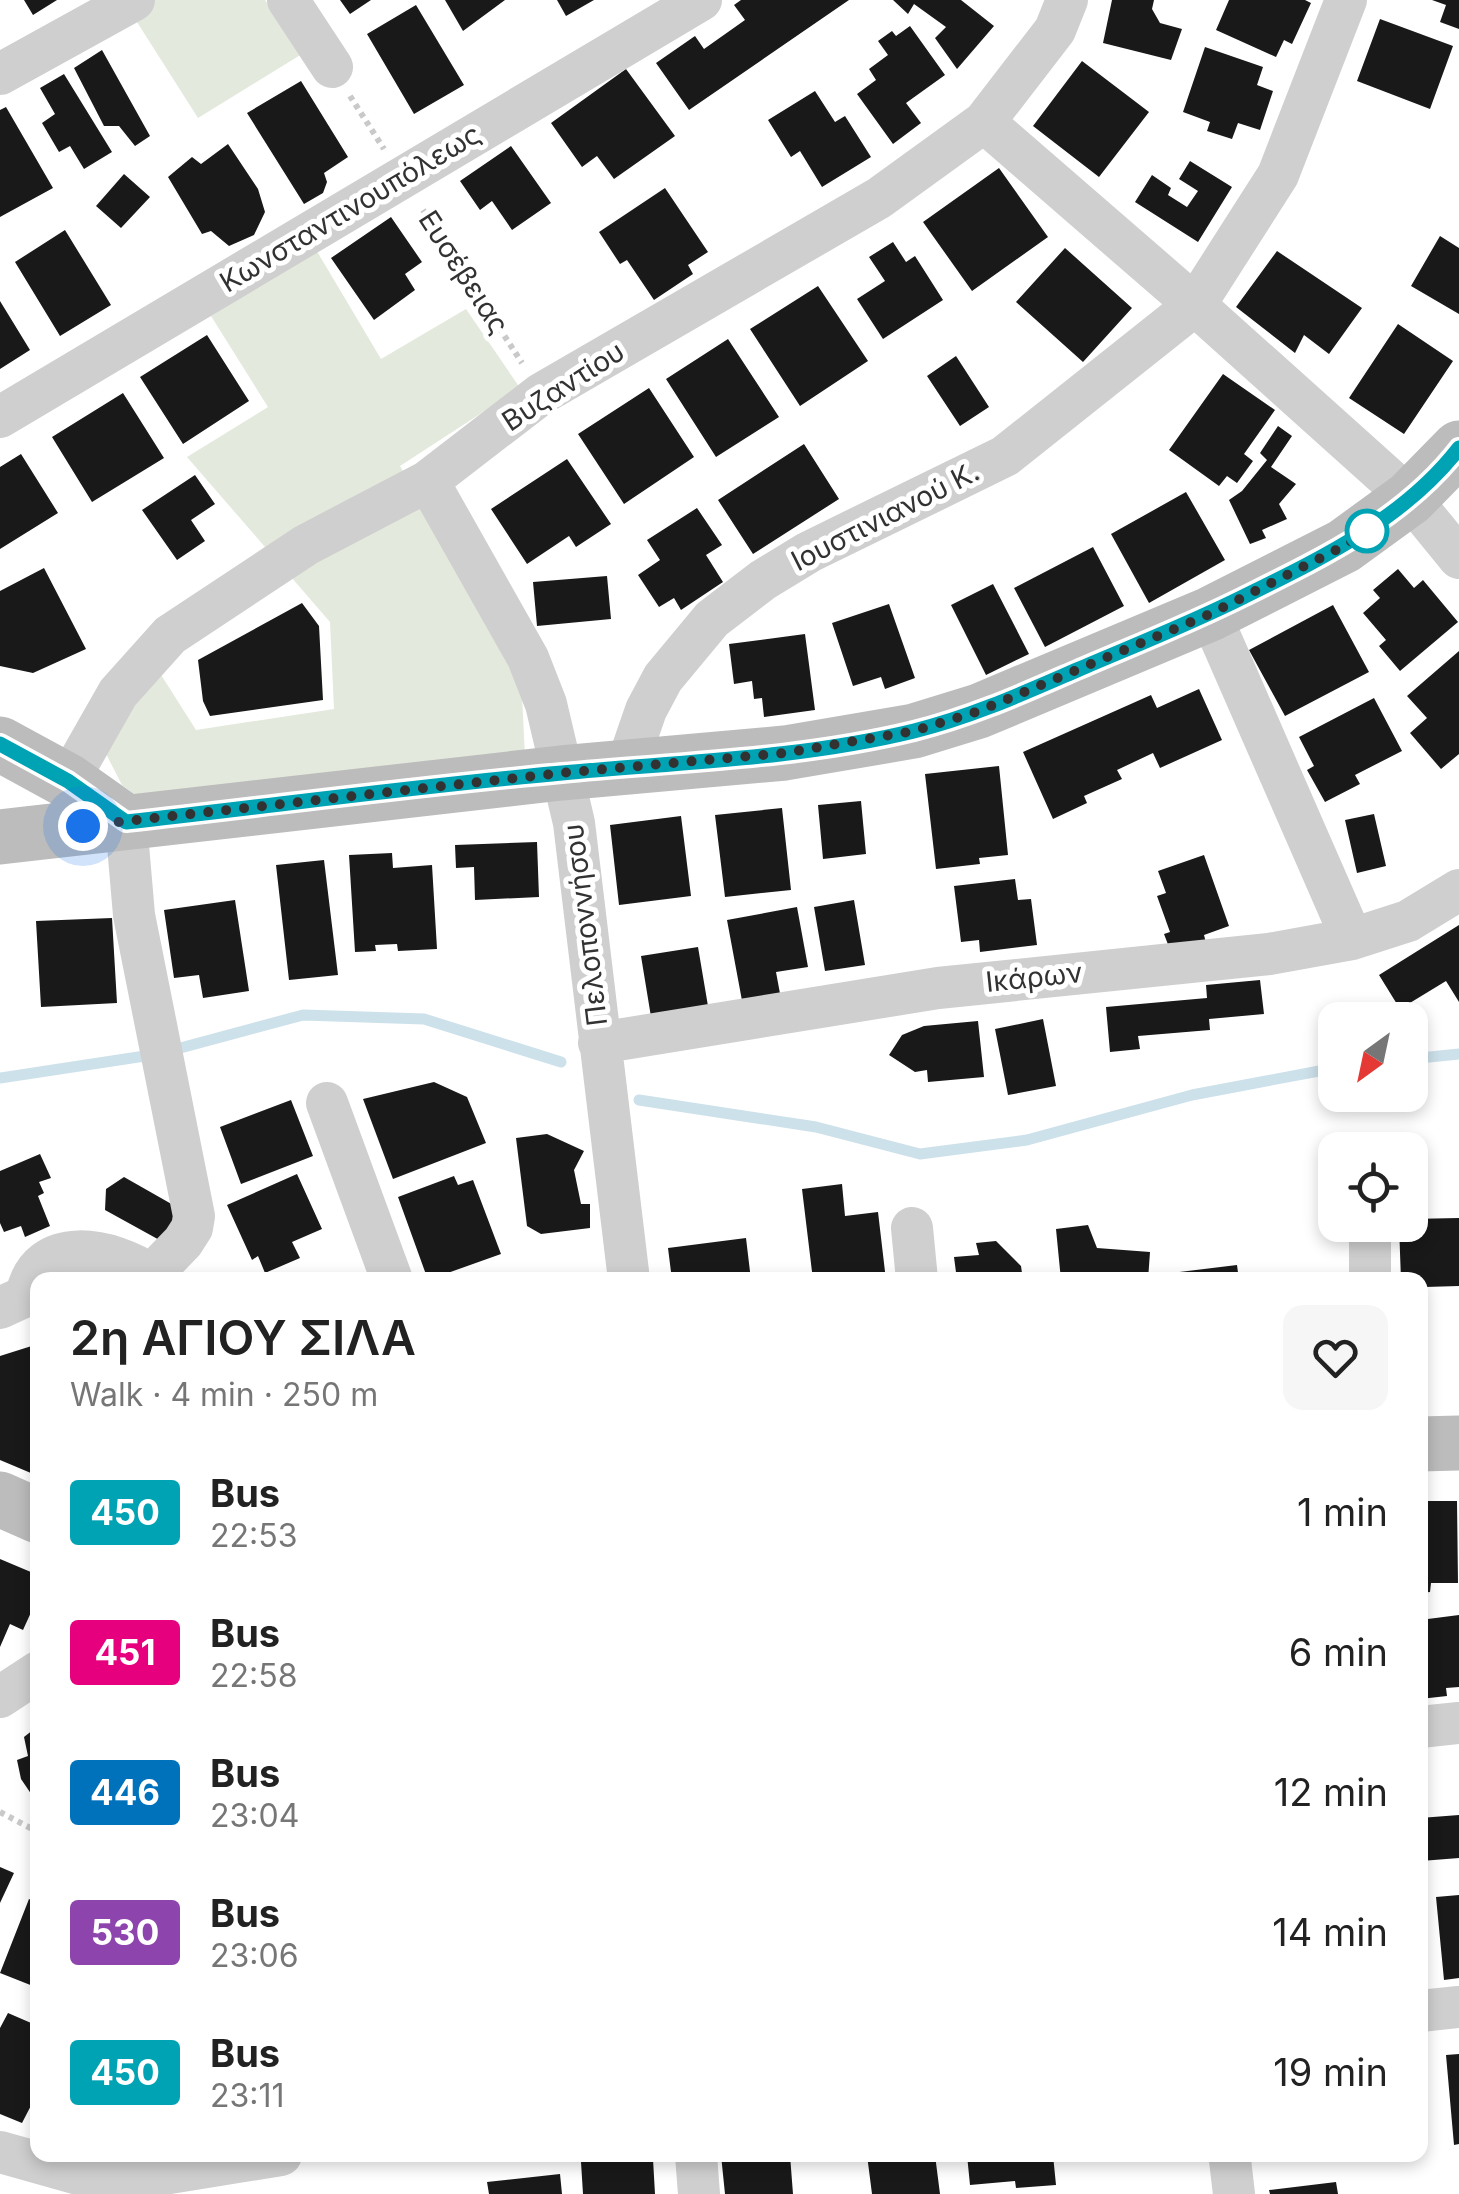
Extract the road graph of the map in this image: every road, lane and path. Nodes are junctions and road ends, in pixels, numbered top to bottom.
1 (134, 0) edge
2 (288, 0) edge
3 (701, 0) edge
4 (1067, 0) edge
5 (1346, 0) edge
6 (332, 67) joint
7 (0, 74) edge
8 (984, 122) junction
9 (402, 176) junction
10 (1195, 305) junction
11 (542, 394) junction
12 (0, 417) edge
13 (1459, 448) edge
14 (428, 482) junction
15 (1410, 498) junction
16 (1459, 558) edge
17 (1210, 614) junction
18 (0, 744) edge
19 (626, 768) junction
20 (561, 773) junction
21 (68, 781) junction
22 (126, 822) junction
23 (0, 838) edge
24 (1459, 890) edge
25 (1352, 939) junction
26 (599, 1043) junction
27 (327, 1102) dead end
28 (912, 1228) dead end
29 (1370, 1242) edge
30 (36, 1272) edge
31 (140, 1272) edge
32 (155, 1272) edge
33 (389, 1272) edge
34 (629, 1272) edge
35 (917, 1272) edge
36 (1370, 1272) edge
37 (30, 1280) edge
38 (21, 1305) edge
39 (1459, 1442) edge
40 (1428, 1444) edge
41 (0, 1499) edge
42 (30, 1512) edge
43 (30, 1677) edge
44 (0, 1697) edge
45 (1459, 1723) edge
46 (1428, 1726) edge
47 (0, 1812) edge
48 (30, 1828) edge
49 (1459, 2007) edge
50 (1428, 2010) edge
51 (0, 2152) edge
52 (30, 2160) edge
53 (36, 2162) edge
54 (243, 2162) edge
55 (696, 2162) edge
56 (187, 2172) edge
57 (698, 2194) edge

1 - 7 street
2 - 6 street
3 - 9 street, Κωνσταντινουπόλεως
4 - 8 street, Βυζαντίου
5 - 10 street, Ιουστινιανού Κ.
6 - 9 path, Ευσέβειας
8 - 10 street
8 - 11 street, Βυζαντίου
9 - 11 path, Ευσέβειας
9 - 12 street, Κωνσταντινουπόλεως
10 - 15 street
10 - 19 street, Ιουστινιανού Κ.
11 - 14 street, Βυζαντίου
13 - 15 main road
14 - 20 street, Πελοποννήσου
14 - 21 street, Βυζαντίου
15 - 16 street
15 - 17 main road
17 - 19 main road
17 - 25 street
18 - 21 main road
19 - 20 main road
20 - 22 main road
20 - 26 street, Πελοποννήσου
21 - 22 main road
22 - 23 main road
22 - 32 street
24 - 25 street, Ικάρων
25 - 26 street, Ικάρων
26 - 34 street, Πελοποννήσου
27 - 33 street
28 - 35 street
29 - 36 street
30 - 31 street
37 - 38 street
39 - 40 main road
41 - 42 main road
43 - 44 street
45 - 46 street
47 - 48 path
49 - 50 street
51 - 52 street
53 - 56 street
54 - 56 street
55 - 57 street

